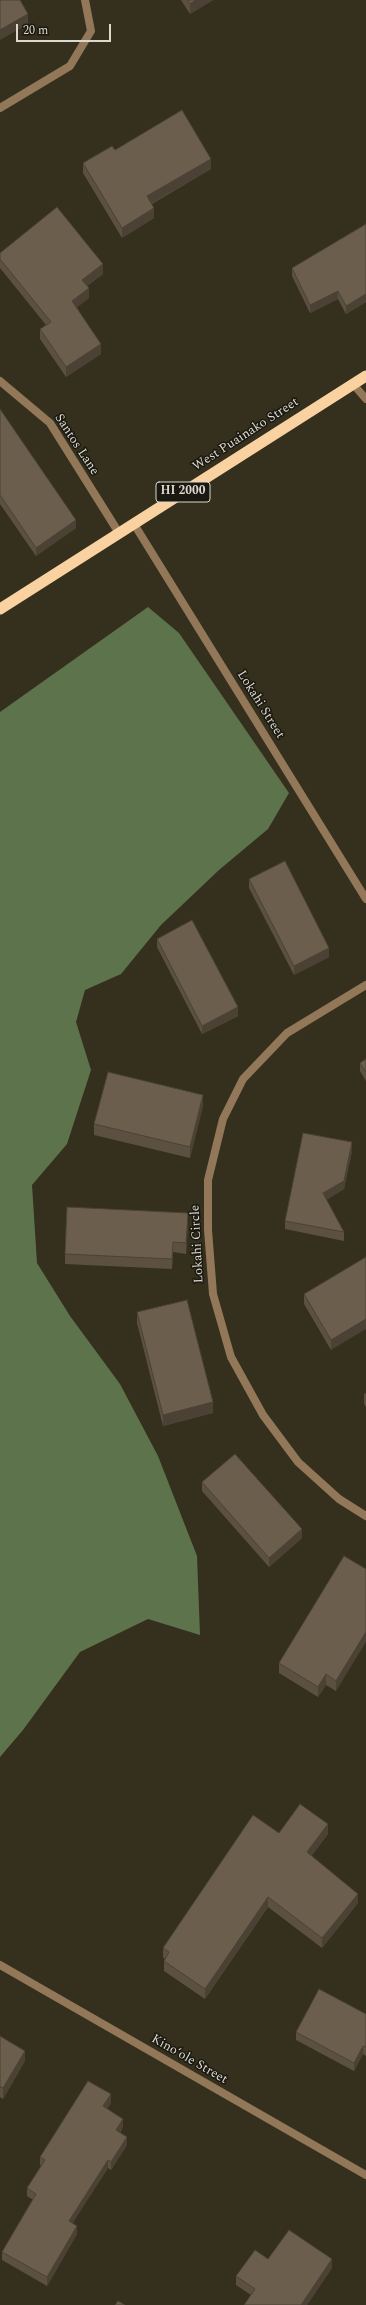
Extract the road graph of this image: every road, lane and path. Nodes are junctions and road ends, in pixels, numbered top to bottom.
1 (85, 0) edge
2 (0, 108) edge
3 (366, 376) edge
4 (0, 381) edge
5 (353, 384) junction
6 (366, 399) edge
7 (134, 524) junction
8 (119, 534) junction
9 (0, 609) edge
10 (366, 899) edge
11 (366, 984) edge
12 (366, 1516) edge
13 (0, 1965) edge
14 (366, 2175) edge

1 - 2 street
3 - 5 highway, West Puainako Street / HI 2000
4 - 8 street, Santos Lane
5 - 6 street
5 - 7 highway, West Puainako Street / HI 2000
7 - 8 highway, West Puainako Street / HI 2000
7 - 10 street, Lokahi Street
8 - 9 highway, West Puainako Street / HI 2000
11 - 12 street, Lokahi Circle
13 - 14 street, Kinoʻole Street

